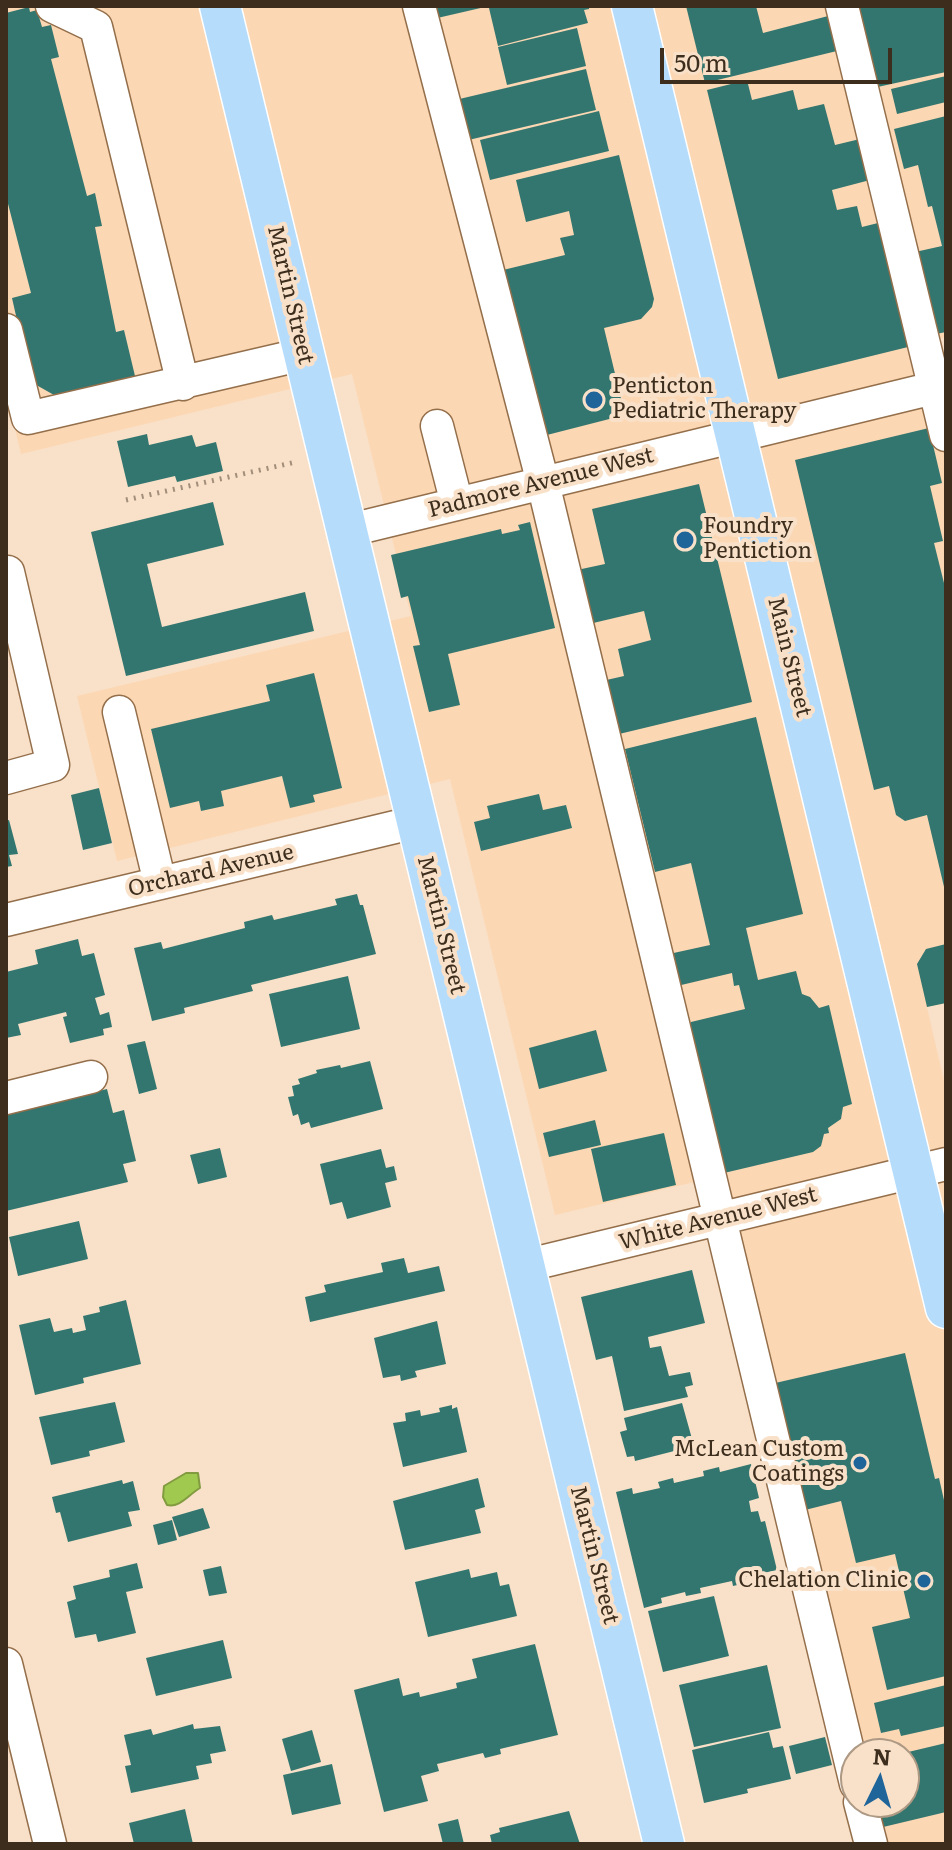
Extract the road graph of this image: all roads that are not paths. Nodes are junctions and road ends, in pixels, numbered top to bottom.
1 (52, 6) edge
2 (220, 6) edge
3 (419, 6) edge
4 (632, 6) edge
5 (842, 6) edge
6 (6, 330) edge
7 (304, 354) junction
8 (183, 384) junction
9 (940, 386) edge
10 (437, 426) dead end
11 (946, 435) edge
12 (736, 436) junction
13 (543, 483) junction
14 (457, 504) junction
15 (346, 531) junction
16 (8, 572) dead end
17 (119, 712) dead end
18 (6, 778) edge
19 (416, 822) junction
20 (160, 883) junction
21 (6, 920) edge
22 (91, 1077) dead end
23 (6, 1098) edge
24 (930, 1168) edge
25 (720, 1218) junction
26 (524, 1266) junction
27 (946, 1308) edge
28 (6, 1664) edge
29 (845, 1738) edge
30 (864, 1818) edge
31 (50, 1844) edge
32 (664, 1844) edge
33 (871, 1844) edge

1 - 8 street
2 - 7 main road, Martin Street
3 - 13 street
4 - 12 main road, Main Street
5 - 9 street
6 - 8 street
7 - 8 street
7 - 15 main road, Martin Street
9 - 11 street
9 - 12 street, Padmore Avenue West
10 - 14 street
12 - 13 street, Padmore Avenue West
12 - 24 main road, Main Street
13 - 14 street, Padmore Avenue West
13 - 25 street
14 - 15 street, Padmore Avenue West
15 - 19 main road, Martin Street
16 - 18 street
17 - 20 street
19 - 20 street, Orchard Avenue
19 - 26 main road, Martin Street
20 - 21 street, Orchard Avenue
22 - 23 street
24 - 25 street, White Avenue West
24 - 27 main road, Main Street
25 - 26 street, White Avenue West
25 - 29 street
26 - 32 main road, Martin Street
28 - 31 street
30 - 33 street

